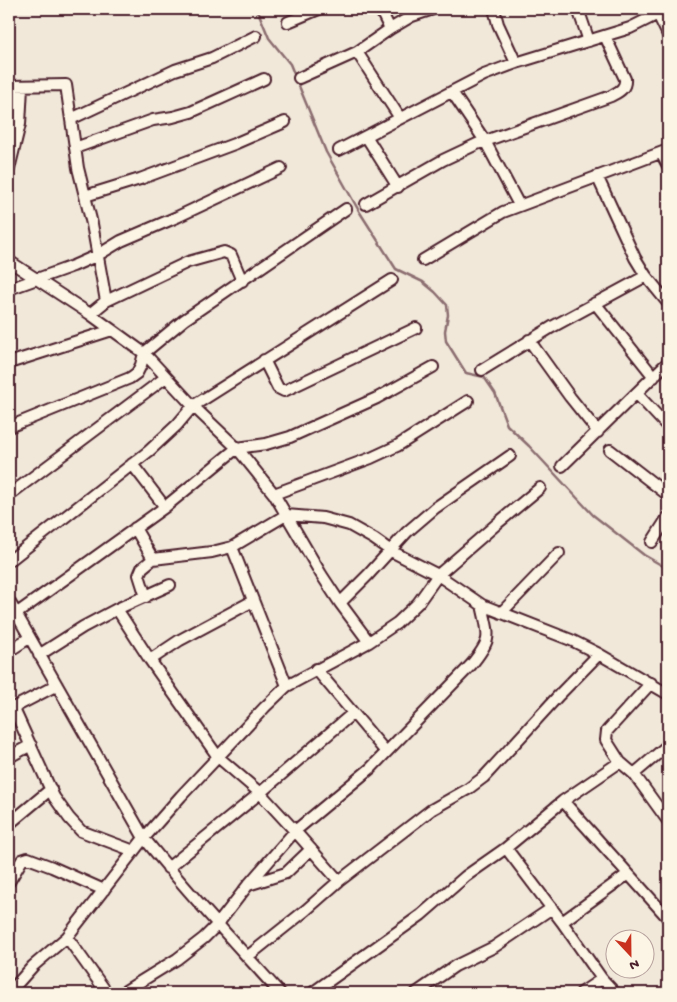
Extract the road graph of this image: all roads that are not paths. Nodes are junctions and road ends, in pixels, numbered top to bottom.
1 (319, 9) edge
2 (380, 9) edge
3 (433, 9) edge
4 (494, 9) edge
5 (578, 9) edge
6 (668, 10) edge
7 (657, 12) edge
8 (288, 22) dead end
9 (390, 29) junction
10 (668, 34) edge
11 (256, 36) dead end
12 (606, 36) junction
13 (589, 41) junction
14 (357, 52) junction
15 (516, 63) junction
16 (300, 78) dead end
17 (264, 79) dead end
18 (9, 86) edge
19 (22, 87) junction
20 (452, 92) junction
21 (400, 118) junction
22 (71, 119) junction
23 (285, 122) dead end
24 (366, 136) junction
25 (485, 141) junction
26 (75, 148) junction
27 (339, 150) dead end
28 (664, 151) edge
29 (668, 166) edge
30 (280, 168) dead end
31 (9, 169) edge
32 (597, 176) junction
33 (398, 186) junction
34 (85, 196) junction
35 (366, 204) dead end
36 (519, 205) junction
37 (346, 209) dead end
38 (98, 255) junction
39 (423, 260) dead end
40 (9, 261) edge
41 (646, 276) junction
42 (37, 279) junction
43 (392, 280) dead end
44 (242, 281) junction
45 (9, 289) edge
46 (106, 302) junction
47 (595, 303) junction
48 (668, 303) edge
49 (90, 314) junction
50 (416, 328) dead end
51 (112, 330) junction
52 (529, 340) junction
53 (144, 353) junction
54 (264, 360) junction
55 (668, 362) edge
56 (9, 363) edge
57 (433, 367) dead end
58 (482, 370) dead end
59 (166, 377) junction
60 (654, 377) junction
61 (637, 394) junction
62 (468, 401) dead end
63 (193, 406) junction
64 (668, 426) edge
65 (9, 427) edge
66 (598, 432) junction
67 (237, 448) junction
68 (610, 450) dead end
69 (510, 456) dead end
70 (132, 464) junction
71 (562, 466) dead end
72 (540, 488) dead end
73 (274, 494) junction
74 (9, 495) edge
75 (668, 496) edge
76 (165, 506) junction
77 (286, 515) junction
78 (668, 517) edge
79 (135, 528) junction
80 (652, 542) dead end
81 (232, 547) junction
82 (391, 551) junction
83 (559, 553) dead end
84 (153, 559) junction
85 (9, 561) edge
86 (438, 575) junction
87 (170, 585) dead end
88 (146, 597) junction
89 (9, 600) edge
90 (253, 601) junction
91 (340, 602) junction
92 (482, 605) junction
93 (117, 609) junction
94 (501, 613) junction
95 (16, 614) junction
96 (30, 638) junction
97 (369, 642) junction
98 (9, 651) edge
99 (599, 654) junction
100 (39, 655) junction
101 (150, 660) junction
102 (316, 670) junction
103 (651, 683) junction
104 (57, 685) junction
105 (287, 686) junction
106 (668, 694) edge
107 (11, 708) edge
108 (353, 713) junction
109 (31, 745) junction
110 (668, 745) edge
111 (386, 752) junction
112 (218, 756) junction
113 (9, 757) edge
114 (620, 762) junction
115 (634, 774) junction
116 (51, 789) junction
117 (260, 793) junction
118 (563, 802) junction
119 (668, 821) edge
120 (9, 824) edge
121 (295, 831) junction
122 (144, 838) junction
123 (506, 848) junction
124 (311, 849) junction
125 (134, 852) junction
126 (168, 868) junction
127 (628, 874) junction
128 (339, 881) junction
129 (9, 882) edge
130 (248, 885) junction
131 (104, 890) junction
132 (552, 908) junction
133 (668, 918) edge
134 (562, 922) junction
135 (217, 924) junction
136 (67, 936) junction
137 (247, 957) junction
138 (602, 979) junction
139 (423, 991) edge
140 (9, 993) edge
141 (107, 993) edge
142 (122, 993) edge
143 (279, 993) edge
144 (312, 993) edge
145 (581, 993) edge
146 (615, 993) edge

1 - 8 street
2 - 9 street
3 - 9 street
4 - 15 street
5 - 13 street
6 - 7 street
7 - 10 street
7 - 12 street
9 - 14 street
11 - 22 street
12 - 13 street
12 - 25 street
13 - 15 street
14 - 16 street
14 - 21 street
15 - 20 street
17 - 26 street
18 - 19 street
19 - 22 street
19 - 31 street
20 - 21 street
20 - 25 street
21 - 24 street
22 - 26 street
23 - 34 street
24 - 27 street
24 - 33 street
25 - 33 street
25 - 36 street
26 - 34 street
28 - 29 street
28 - 32 street
30 - 38 street
32 - 36 street
32 - 41 street
33 - 35 street
34 - 38 street
36 - 39 street
37 - 44 street
38 - 42 street
38 - 46 street
40 - 42 street
41 - 47 street
41 - 48 street
42 - 45 street
42 - 49 street
43 - 54 street
44 - 46 street
44 - 53 street
46 - 49 street
47 - 52 street
47 - 60 street
49 - 51 street
50 - 54 street
51 - 53 street
51 - 56 street
52 - 58 street
52 - 66 street
53 - 59 street
53 - 65 street
54 - 63 street
55 - 60 street
57 - 67 street
59 - 63 street
59 - 74 street
60 - 61 street
61 - 64 street
61 - 66 street
62 - 73 street
63 - 67 street
63 - 70 street
66 - 71 street
67 - 73 street
67 - 76 street
68 - 75 street
69 - 82 street
70 - 76 street
70 - 85 street
72 - 86 street
73 - 77 street
76 - 79 street
77 - 81 street
77 - 82 street
77 - 91 street
78 - 80 street
79 - 84 street
79 - 95 street
81 - 84 street
81 - 90 street
82 - 86 street
82 - 91 street
83 - 94 street
84 - 88 street
86 - 92 street
86 - 97 street
87 - 88 street
88 - 93 street
89 - 95 street
90 - 101 street
90 - 105 street
91 - 97 street
92 - 94 street
92 - 111 street
93 - 100 street
93 - 101 street
94 - 99 street
95 - 96 street
96 - 98 street
96 - 100 street
97 - 102 street
99 - 103 street
99 - 128 street
100 - 104 street
101 - 112 street
102 - 105 street
102 - 108 street
103 - 106 street
103 - 114 street
104 - 107 street
104 - 122 street
105 - 112 street
107 - 109 street
108 - 111 street
108 - 117 street
109 - 113 street
109 - 116 street
110 - 115 street
111 - 121 street
112 - 117 street
112 - 122 street
114 - 115 street
114 - 118 street
115 - 119 street
116 - 120 street
116 - 125 street
117 - 121 street
117 - 126 street
118 - 123 street
118 - 127 street
121 - 124 street
121 - 130 street
122 - 125 street
122 - 126 street
123 - 132 street
123 - 144 street
124 - 128 street
124 - 130 street
125 - 131 street
126 - 135 street
127 - 133 street
127 - 134 street
128 - 137 street
129 - 131 street
130 - 135 street
131 - 136 street
132 - 134 street
132 - 139 street
134 - 138 street
135 - 137 street
135 - 142 street
136 - 140 street
136 - 141 street
137 - 143 street
138 - 145 street
138 - 146 street

